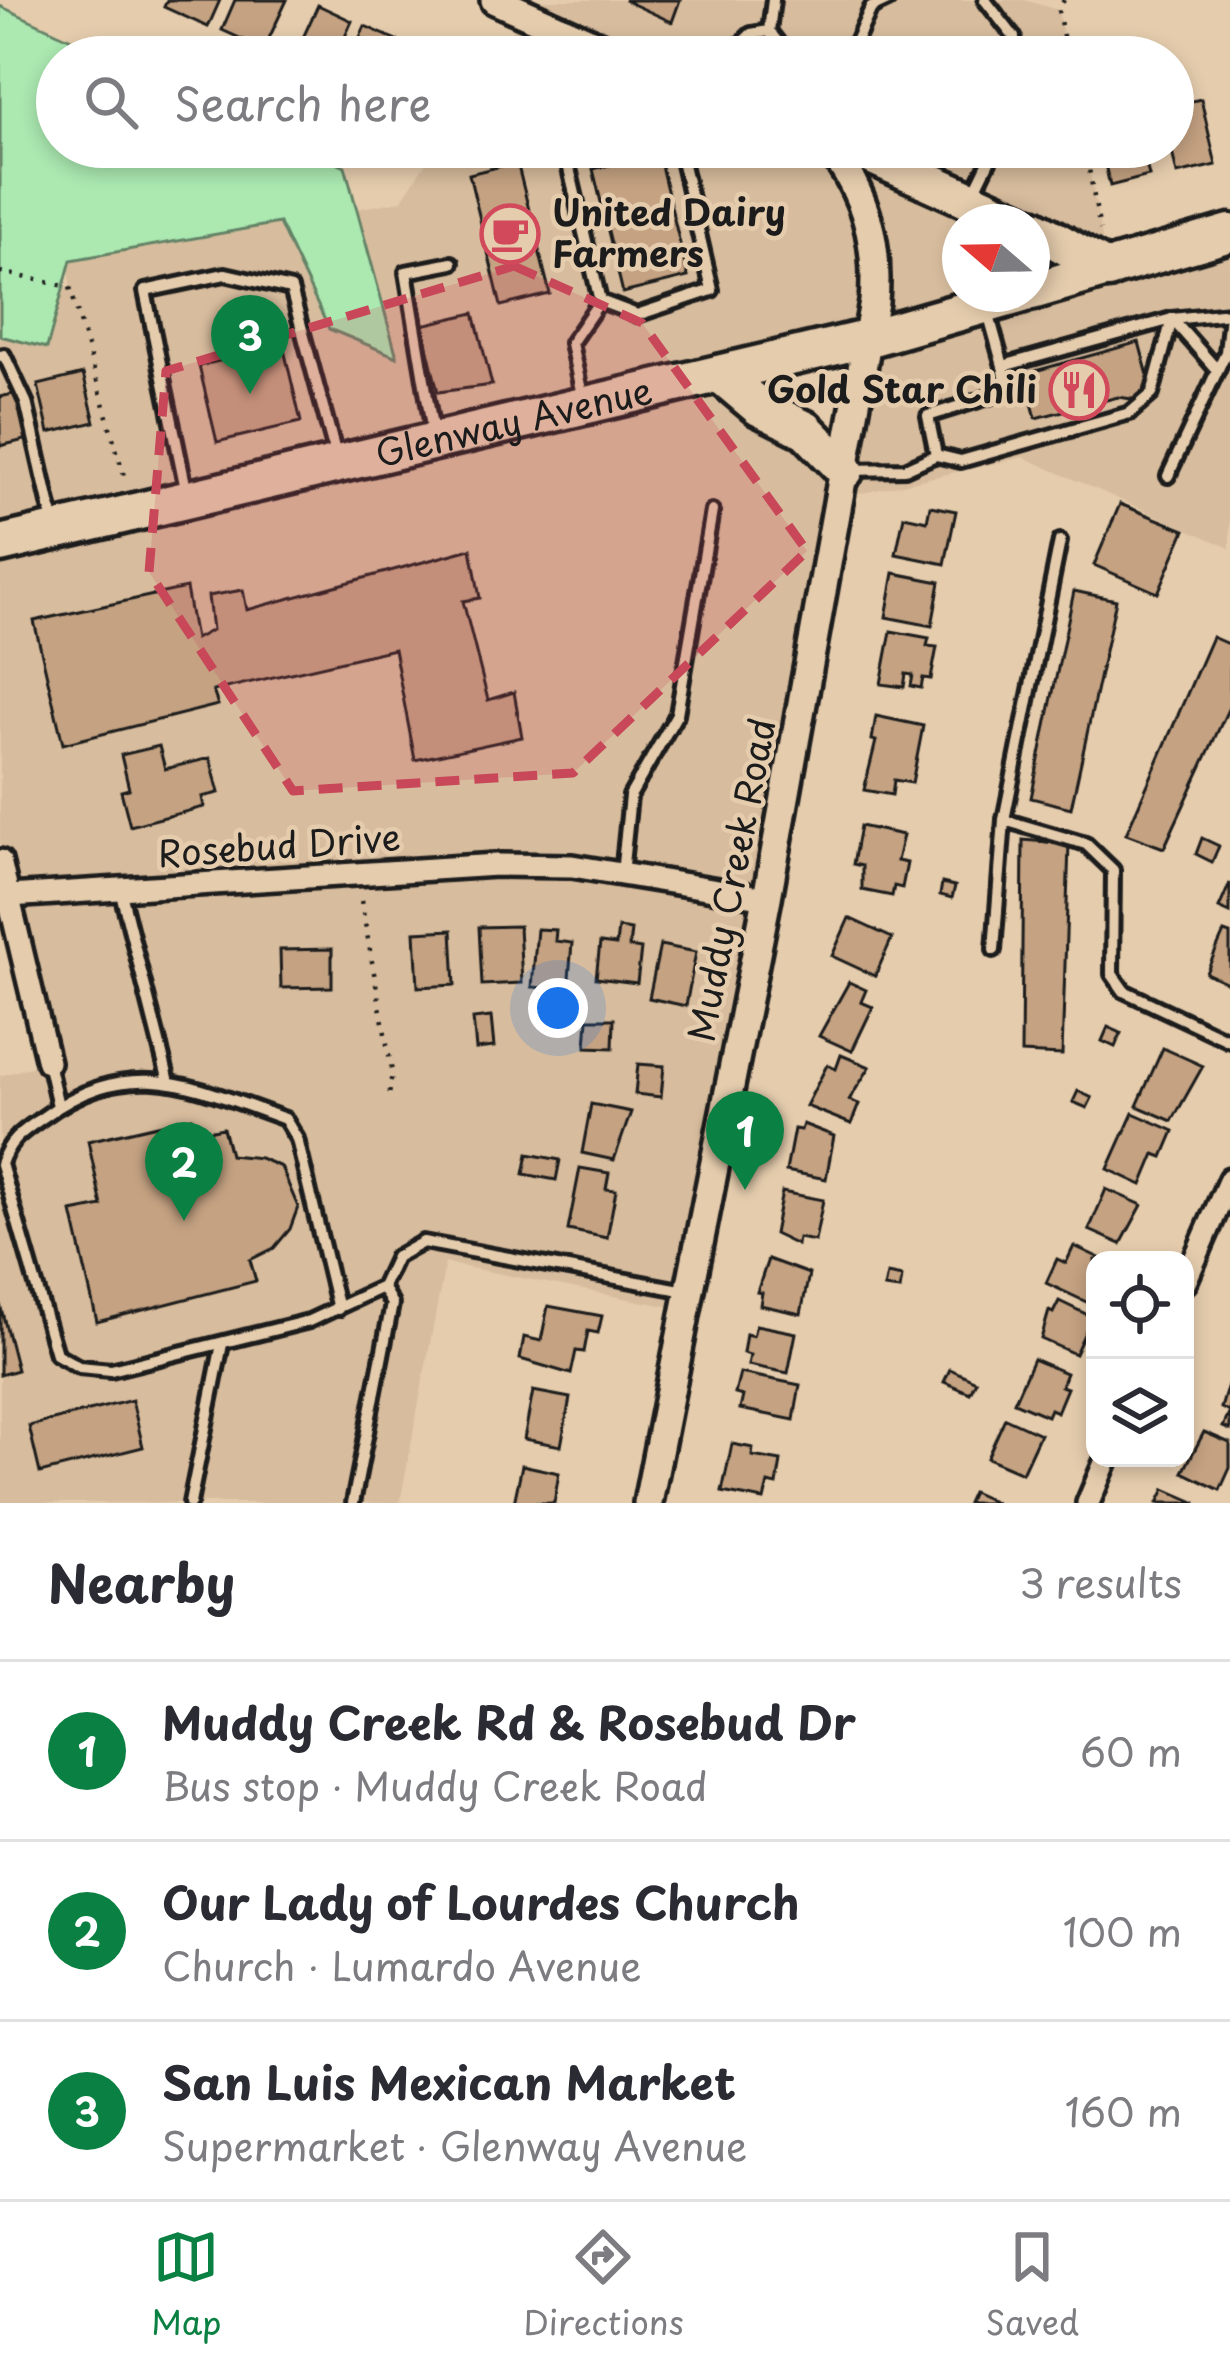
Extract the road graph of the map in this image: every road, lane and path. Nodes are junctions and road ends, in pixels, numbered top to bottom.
1 (495, 0) edge
2 (773, 0) edge
3 (888, 0) edge
4 (985, 0) edge
5 (1064, 0) edge
6 (870, 4) edge
7 (526, 6) edge
8 (769, 32) junction
9 (566, 36) edge
10 (749, 36) edge
11 (772, 36) edge
12 (857, 36) edge
13 (1013, 36) edge
14 (1063, 36) edge
15 (569, 168) edge
16 (684, 168) edge
17 (846, 168) edge
18 (900, 168) edge
19 (986, 168) edge
20 (1088, 168) edge
21 (970, 200) junction
22 (979, 204) edge
23 (1050, 237) edge
24 (1227, 242) edge
25 (452, 263) dead end
26 (1108, 270) junction
27 (0, 272) edge
28 (1050, 286) edge
29 (600, 301) junction
30 (959, 312) edge
31 (988, 312) edge
32 (1230, 314) edge
33 (1172, 319) junction
34 (866, 339) junction
35 (0, 356) edge
36 (1004, 366) junction
37 (1217, 370) junction
38 (720, 374) junction
39 (584, 407) junction
40 (434, 442) junction
41 (936, 455) junction
42 (338, 462) junction
43 (844, 470) junction
44 (1168, 476) dead end
45 (187, 498) junction
46 (134, 511) junction
47 (712, 511) dead end
48 (56, 530) junction
49 (1060, 542) dead end
50 (0, 544) edge
51 (1004, 820) junction
52 (0, 861) edge
53 (358, 874) junction
54 (622, 874) junction
55 (121, 890) junction
56 (9, 896) junction
57 (767, 898) junction
58 (994, 950) dead end
59 (1230, 1041) edge
60 (48, 1062) joint
61 (168, 1078) junction
62 (389, 1096) dead end
63 (58, 1106) junction
64 (1230, 1179) edge
65 (1194, 1261) edge
66 (382, 1287) junction
67 (689, 1292) junction
68 (338, 1309) junction
69 (222, 1344) junction
70 (1103, 1467) edge
71 (190, 1503) edge
72 (353, 1503) edge
73 (648, 1503) edge
74 (1088, 1503) edge

1 - 7 street
2 - 8 lane
3 - 6 lane
4 - 13 lane
5 - 14 path
6 - 12 lane
7 - 9 street
8 - 10 lane
8 - 11 lane
15 - 29 lane
16 - 29 lane
17 - 34 street, Muddy Creek Road
18 - 21 main road
19 - 21 lane
20 - 26 path
21 - 22 main road
23 - 26 main road
24 - 26 main road
25 - 40 lane
26 - 28 main road
27 - 46 path
29 - 39 lane
30 - 34 main road, Glenway Avenue
31 - 36 lane
32 - 33 lane
32 - 37 lane
33 - 36 lane
33 - 37 lane
33 - 41 lane
34 - 38 main road, Glenway Avenue
34 - 43 street, Muddy Creek Road
35 - 48 lane
36 - 41 lane
37 - 44 lane
38 - 39 main road, Glenway Avenue
38 - 43 main road
39 - 40 main road, Glenway Avenue
40 - 42 main road, Glenway Avenue
41 - 43 lane
42 - 45 main road, Glenway Avenue
42 - 45 lane
43 - 57 street, Muddy Creek Road
45 - 46 main road, Glenway Avenue
46 - 48 main road, Glenway Avenue
47 - 54 lane
48 - 50 main road, Glenway Avenue
49 - 51 lane
51 - 58 lane
51 - 59 lane
52 - 56 street
53 - 54 street, Rosebud Drive
53 - 55 street, Rosebud Drive
53 - 62 path
54 - 57 street, Rosebud Drive
55 - 56 street, Rosebud Drive
55 - 61 lane
56 - 60 street
57 - 67 street, Muddy Creek Road
60 - 63 lane
61 - 63 lane
61 - 68 lane
63 - 69 lane
64 - 65 street
66 - 67 lane
66 - 68 lane
66 - 72 lane
67 - 73 street, Muddy Creek Road
68 - 69 lane
69 - 71 lane
70 - 74 street

